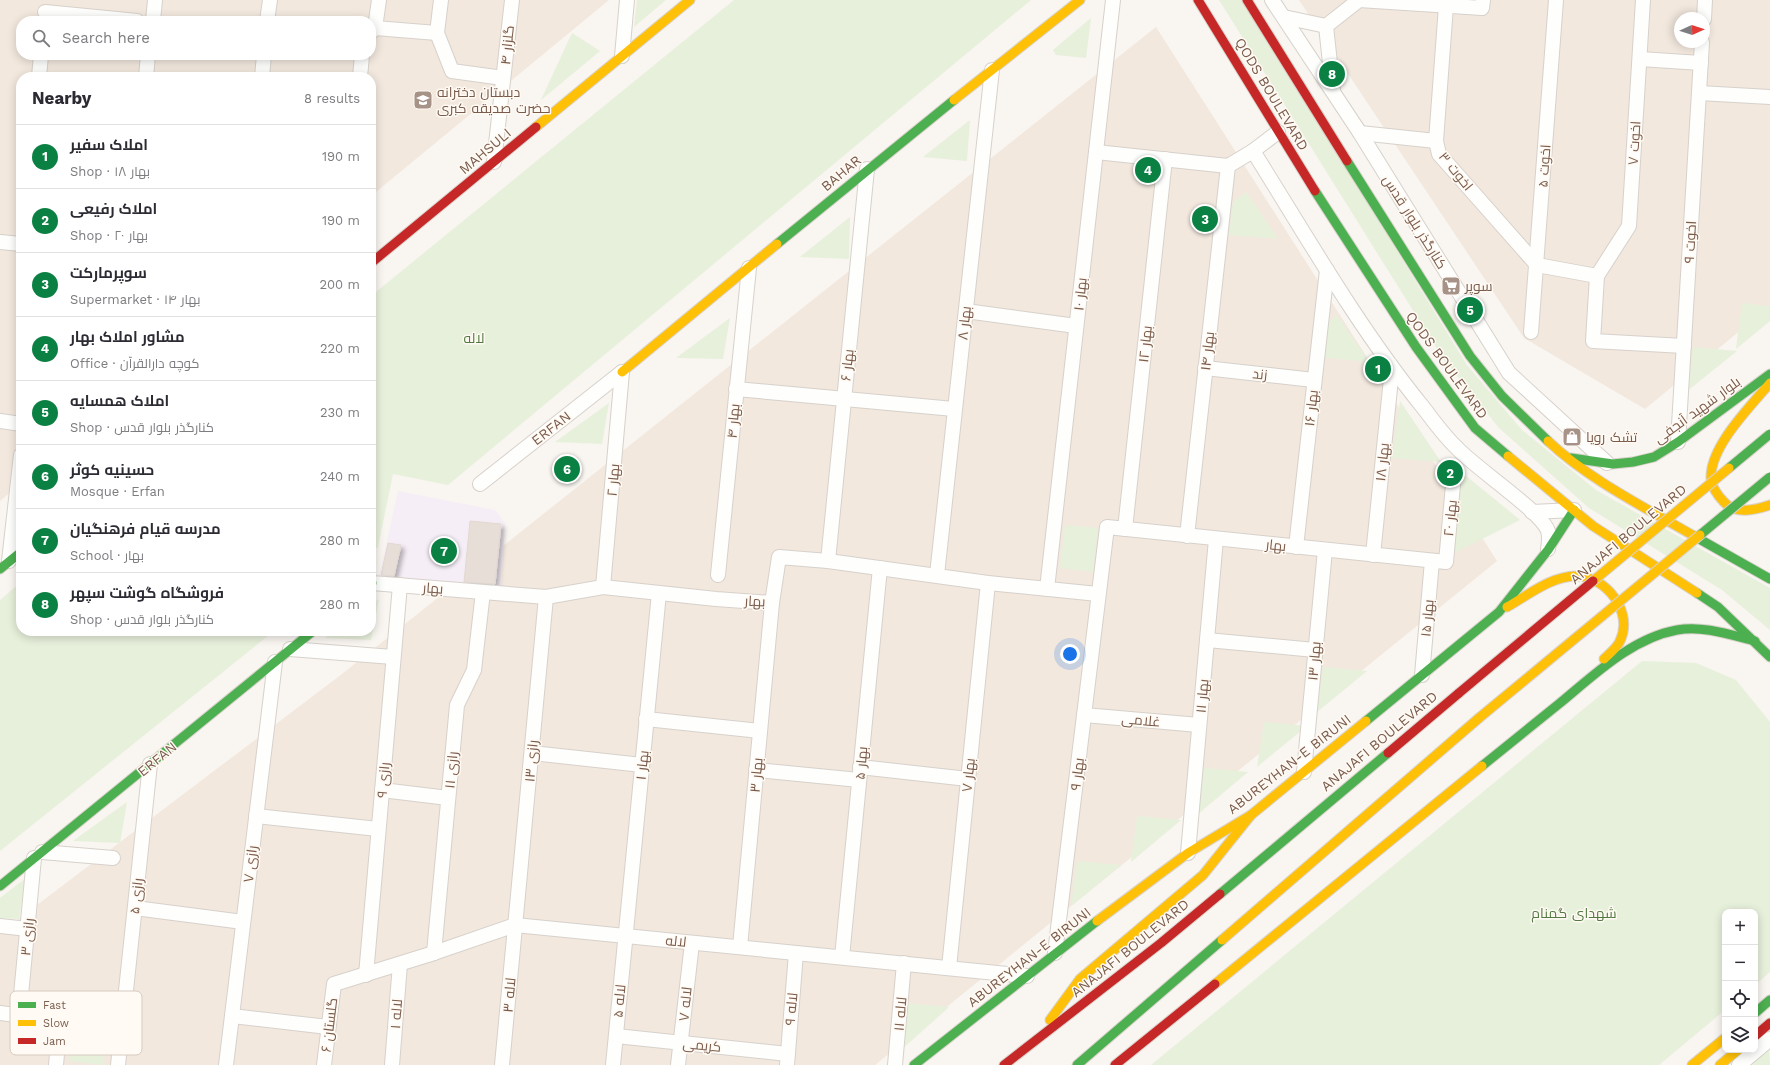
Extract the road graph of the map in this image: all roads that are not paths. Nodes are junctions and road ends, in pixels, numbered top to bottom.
1 (155, 0) edge
2 (270, 0) edge
3 (379, 0) edge
4 (441, 0) edge
5 (512, 0) edge
6 (628, 0) edge
7 (690, 0) edge
8 (1080, 0) edge
9 (1113, 0) edge
10 (1198, 0) edge
11 (1248, 0) edge
12 (1272, 0) edge
13 (1483, 0) edge
14 (1556, 0) edge
15 (1643, 0) edge
16 (1705, 0) edge
17 (1382, 1) edge
18 (1446, 6) junction
19 (45, 11) edge
20 (1704, 12) edge
21 (90, 16) edge
22 (153, 16) edge
23 (268, 16) edge
24 (376, 16) edge
25 (1284, 17) junction
26 (1326, 26) junction
27 (376, 30) edge
28 (437, 33) junction
29 (1702, 48) edge
30 (622, 56) junction
31 (1640, 59) junction
32 (41, 60) edge
33 (148, 60) edge
34 (264, 60) edge
35 (362, 60) edge
36 (1701, 63) junction
37 (992, 70) junction
38 (39, 72) edge
39 (146, 72) edge
40 (262, 72) edge
41 (360, 72) edge
42 (503, 78) junction
43 (1699, 93) junction
44 (1333, 94) junction
45 (1770, 97) edge
46 (1278, 132) junction
47 (1360, 133) junction
48 (1436, 141) junction
49 (1253, 151) junction
50 (1096, 152) junction
51 (1165, 159) junction
52 (494, 162) junction
53 (1228, 166) junction
54 (867, 169) junction
55 (0, 242) edge
56 (16, 244) edge
57 (376, 257) edge
58 (1537, 265) junction
59 (749, 268) junction
60 (1326, 270) junction
61 (1597, 276) junction
62 (966, 311) junction
63 (1076, 326) junction
64 (1531, 332) dead end
65 (1684, 346) junction
66 (1205, 368) junction
67 (1392, 369) junction
68 (622, 372) junction
69 (1770, 374) edge
70 (1314, 380) junction
71 (1770, 383) edge
72 (736, 389) junction
73 (843, 399) junction
74 (954, 409) junction
75 (0, 421) edge
76 (16, 423) edge
77 (1770, 434) edge
78 (1678, 442) junction
79 (1565, 458) junction
80 (1607, 463) junction
81 (1454, 474) dead end
82 (1770, 478) edge
83 (480, 484) dead end
84 (16, 489) edge
85 (1770, 505) edge
86 (1574, 510) junction
87 (1532, 512) junction
88 (1107, 528) joint
89 (1125, 530) junction
90 (1187, 536) junction
91 (1216, 539) junction
92 (1296, 547) junction
93 (1325, 550) junction
94 (1548, 550) junction
95 (1373, 555) junction
96 (16, 556) edge
97 (1439, 561) junction
98 (828, 562) junction
99 (5, 565) edge
100 (880, 568) junction
101 (718, 575) dead end
102 (937, 575) junction
103 (1770, 579) edge
104 (376, 583) edge
105 (988, 583) junction
106 (400, 585) junction
107 (603, 587) junction
108 (1047, 589) junction
109 (483, 592) junction
110 (659, 593) junction
111 (1098, 594) junction
112 (546, 596) junction
113 (772, 603) junction
114 (1499, 612) junction
115 (307, 636) edge
116 (1207, 640) junction
117 (1755, 642) junction
118 (290, 650) junction
119 (1315, 650) junction
120 (393, 657) junction
121 (1770, 657) edge
122 (275, 662) junction
123 (1422, 675) junction
124 (1580, 686) junction
125 (1084, 715) junction
126 (646, 719) junction
127 (1199, 725) junction
128 (760, 731) junction
129 (532, 753) junction
130 (150, 764) junction
131 (642, 765) junction
132 (756, 770) junction
133 (1304, 772) junction
134 (860, 774) junction
135 (968, 779) junction
136 (382, 790) junction
137 (448, 798) junction
138 (1251, 815) junction
139 (256, 816) junction
140 (378, 829) junction
141 (1188, 853) junction
142 (38, 855) junction
143 (113, 858) dead end
144 (0, 886) edge
145 (135, 908) junction
146 (244, 922) junction
147 (515, 925) junction
148 (0, 926) edge
149 (28, 929) junction
150 (625, 936) junction
151 (692, 943) junction
152 (740, 947) junction
153 (434, 953) junction
154 (796, 953) junction
155 (1055, 953) junction
156 (842, 958) junction
157 (904, 963) junction
158 (400, 964) junction
159 (949, 968) junction
160 (366, 974) junction
161 (1027, 976) junction
162 (334, 984) joint
163 (22, 991) edge
164 (126, 991) edge
165 (1770, 1000) edge
166 (1758, 1010) edge
167 (0, 1013) edge
168 (10, 1015) edge
169 (232, 1016) junction
170 (1770, 1023) edge
171 (328, 1027) junction
172 (1758, 1033) edge
173 (616, 1036) junction
174 (1770, 1039) edge
175 (1036, 1040) junction
176 (1722, 1040) edge
177 (680, 1043) junction
178 (57, 1055) edge
179 (119, 1055) edge
180 (787, 1060) edge
181 (1730, 1061) edge
182 (56, 1065) edge
183 (118, 1065) edge
184 (226, 1065) edge
185 (324, 1065) edge
186 (392, 1065) edge
187 (502, 1065) edge
188 (613, 1065) edge
189 (678, 1065) edge
190 (895, 1065) edge
191 (914, 1065) edge
192 (1004, 1065) edge
193 (1077, 1065) edge
194 (1115, 1065) edge
195 (1692, 1065) edge

1 - 22 street
2 - 23 street
3 - 24 street
4 - 28 street
5 - 42 street, گلزار ۴
6 - 30 street
7 - 30 main road, MAHSULI
8 - 37 main road, BAHAR
9 - 50 street, بهار ۱۰
10 - 46 main road, QODS BOULEVARD
11 - 79 main road, QODS BOULEVARD
12 - 25 street, کنارگذر بلوار قدس
13 - 18 street
14 - 58 street, اخوت ۵
15 - 31 street, اخوت ۷
16 - 20 street
17 - 18 street
17 - 26 street
18 - 48 street, اخوت ۳
19 - 21 street
25 - 26 street
25 - 44 street, کنارگذر بلوار قدس
26 - 44 street
27 - 28 street
28 - 42 street
29 - 36 street, اخوت ۹
30 - 52 main road, MAHSULI
31 - 36 street
31 - 61 street, اخوت ۷
32 - 38 street
33 - 39 street
34 - 40 street
35 - 41 street
36 - 43 street, اخوت ۹
37 - 54 main road, BAHAR
37 - 62 street, بهار ۸
42 - 52 street, گلزار ۴
43 - 45 street
43 - 65 street, اخوت ۹
44 - 47 street, کنارگذر بلوار قدس
46 - 49 street
46 - 86 main road, QODS BOULEVARD
47 - 48 street
47 - 80 street, کنارگذر بلوار قدس
48 - 58 street, اخوت ۳
49 - 53 street
49 - 60 street
50 - 51 street
50 - 63 street, بهار ۱۰
51 - 53 street
51 - 89 street, بهار ۱۲
52 - 57 main road, MAHSULI
53 - 66 street, بهار ۱۴
54 - 59 main road, BAHAR
54 - 73 street, بهار ۶
55 - 56 street
58 - 61 street
58 - 64 street, اخوت ۵
59 - 68 main road, BAHAR
59 - 72 street, بهار ۴
60 - 67 street
60 - 70 street, بهار ۱۶
61 - 65 street
62 - 63 street
62 - 74 street, بهار ۸
63 - 108 street, بهار ۱۰
65 - 78 street, اخوت ۹
66 - 70 street, زند
66 - 90 street, بهار ۱۴
67 - 87 street
67 - 95 street, بهار ۱۸
68 - 83 street, ERFAN
68 - 107 street, بهار ۲
69 - 78 main road, بلوار شهید آنجفی
70 - 92 street, بهار ۱۶
71 - 85 main road
72 - 73 street
72 - 101 street, بهار ۴
73 - 74 street
73 - 98 street, بهار ۶
74 - 102 street, بهار ۸
75 - 76 street
77 - 175 main road, ANAJAFI BOULEVARD, bridge
78 - 80 main road, بلوار شهید آنجفی
79 - 80 main road, بلوار شهید آنجفی
79 - 103 main road, QODS BOULEVARD
81 - 97 street, بهار ۲۰
82 - 193 main road, bridge
84 - 99 street
86 - 87 street
86 - 94 main road, ABUREYHAN-E BIRUNI
86 - 117 main road, QODS BOULEVARD
87 - 94 street
88 - 89 street, بهار
88 - 111 street, بهار ۹
89 - 90 street, بهار
90 - 91 street, بهار
91 - 92 street, بهار
91 - 116 street, بهار ۱۱
92 - 93 street, بهار
93 - 95 street, بهار
93 - 119 street, بهار ۱۳
94 - 114 main road, ABUREYHAN-E BIRUNI
95 - 97 street, بهار
96 - 99 main road
97 - 123 street, بهار ۱۵
98 - 100 street, بهار
98 - 113 street, بهار
100 - 102 street, بهار
100 - 134 street, بهار ۵
102 - 105 street, بهار
104 - 106 street, بهار
105 - 108 street, بهار
105 - 135 street, بهار ۷
106 - 109 street, بهار
106 - 120 street, رازی ۹
107 - 110 street, بهار
107 - 112 street, بهار
108 - 111 street, بهار
109 - 112 street, بهار
109 - 137 street, رازی ۱۱
110 - 113 street, بهار
110 - 126 street, بهار ۱
111 - 125 street, بهار ۹
112 - 129 street, رازی ۱۳
113 - 128 street, بهار ۳
114 - 123 main road, ABUREYHAN-E BIRUNI
114 - 124 main road
115 - 118 main road, ERFAN
116 - 119 street
116 - 127 street, بهار ۱۱
117 - 121 main road, QODS BOULEVARD
117 - 124 main road
118 - 120 street
118 - 122 main road, ERFAN
119 - 133 street, بهار ۱۳
120 - 136 street, رازی ۹
122 - 130 main road, ERFAN
122 - 139 street, رازی ۷
123 - 133 main road, ABUREYHAN-E BIRUNI
124 - 194 main road
125 - 127 street, غلامی
125 - 155 street, بهار ۹
126 - 128 street
126 - 131 street, بهار ۱
127 - 141 street, بهار ۱۱
128 - 132 street, بهار ۳
129 - 131 street
129 - 147 street, رازی ۱۳
130 - 142 main road, ERFAN
130 - 145 street, رازی ۵
131 - 150 street, بهار ۱
132 - 134 street
132 - 152 street, بهار ۳
133 - 138 main road, ABUREYHAN-E BIRUNI
134 - 135 street
134 - 156 street, بهار ۵
135 - 159 street, بهار ۷
136 - 137 street
136 - 140 street, رازی ۹
137 - 153 street, رازی ۱۱
138 - 141 main road, ABUREYHAN-E BIRUNI
138 - 175 main road
139 - 140 street
139 - 146 street, رازی ۷
140 - 160 street, رازی ۹
141 - 155 main road, ABUREYHAN-E BIRUNI
142 - 143 street
142 - 144 main road, ERFAN
142 - 149 street, رازی ۳
145 - 146 street
145 - 164 street, رازی ۵
146 - 169 street, رازی ۷
147 - 150 street, لاله
147 - 153 street, لاله
147 - 187 street, لاله ۳
148 - 149 street
149 - 163 street, رازی ۳
150 - 151 street, لاله
150 - 173 street, لاله ۵
151 - 152 street, لاله
151 - 177 street, لاله ۷
152 - 154 street, لاله
153 - 158 street, لاله
154 - 156 street, لاله
154 - 180 street, لاله ۹
155 - 161 main road, ABUREYHAN-E BIRUNI
156 - 157 street, لاله
157 - 159 street, لاله
157 - 190 street, لاله ۱۱
158 - 160 street, لاله
158 - 186 street, لاله ۱
159 - 161 street, لاله
160 - 162 street, لاله
161 - 191 main road, ABUREYHAN-E BIRUNI
162 - 171 street, گلستان ۶
165 - 166 main road
167 - 168 street
169 - 171 street
169 - 184 street, رازی ۷
170 - 172 main road
171 - 185 street, گلستان ۶
173 - 177 street, کریمی
173 - 188 street, لاله ۵
174 - 181 street
175 - 192 main road, ANAJAFI BOULEVARD
176 - 195 main road
177 - 180 street, کریمی
177 - 189 street, لاله ۷
178 - 182 street
179 - 183 street, رازی ۵

